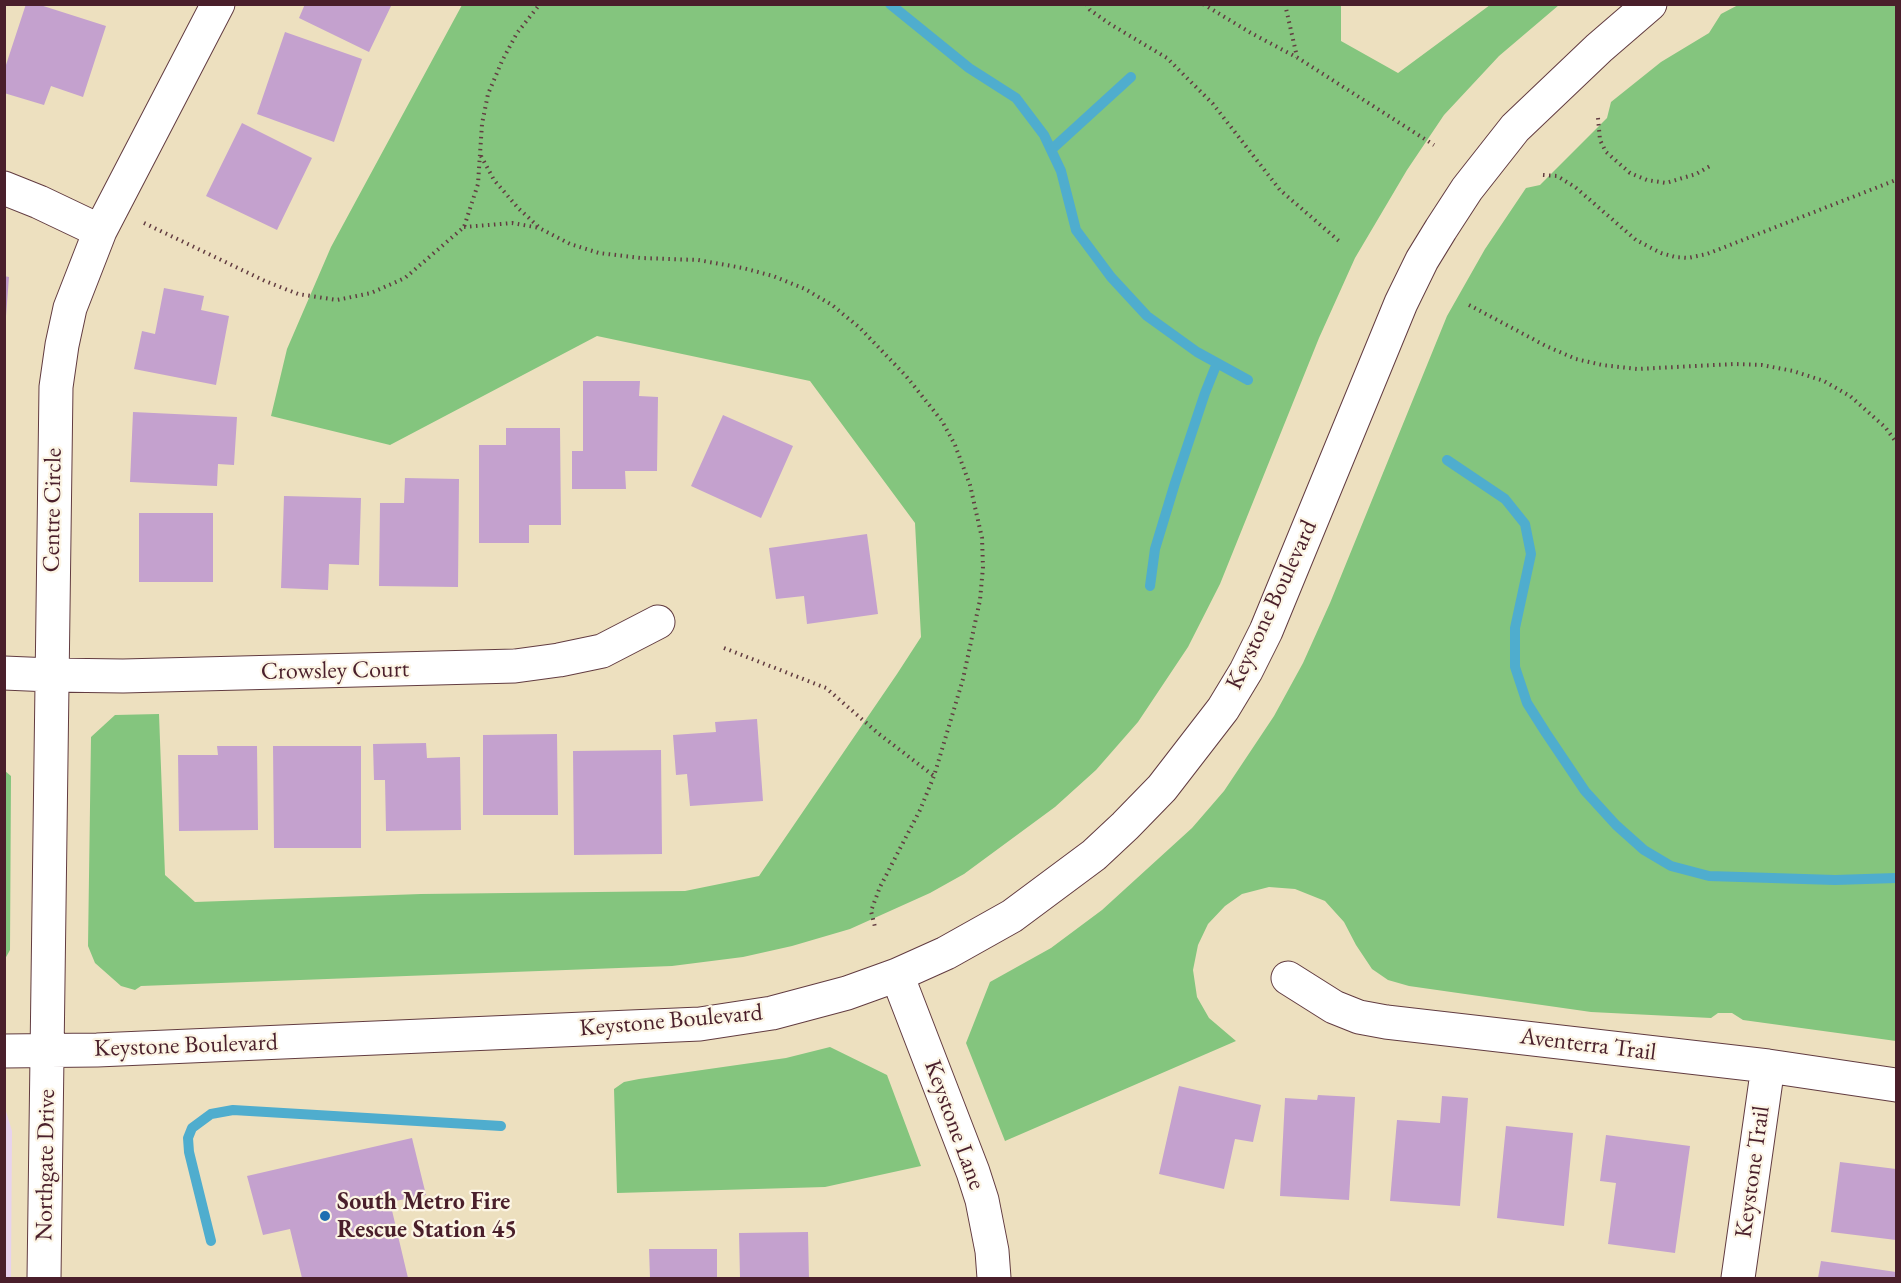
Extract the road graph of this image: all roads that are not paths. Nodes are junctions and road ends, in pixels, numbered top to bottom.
1 (218, 4) edge
2 (1650, 4) edge
3 (4, 188) edge
4 (100, 231) junction
5 (658, 622) dead end
6 (4, 673) edge
7 (51, 675) junction
8 (897, 975) junction
9 (1288, 978) dead end
10 (4, 1051) edge
11 (47, 1052) junction
12 (1768, 1066) junction
13 (1896, 1085) edge
14 (44, 1278) edge
15 (994, 1278) edge
16 (1738, 1278) edge

1 - 4 street, Centre Circle
2 - 8 street, Keystone Boulevard
3 - 4 street
4 - 7 street, Centre Circle
5 - 7 street, Crowsley Court
6 - 7 street, Crowsley Court
7 - 11 street, Centre Circle
8 - 11 street, Keystone Boulevard
8 - 15 street, Keystone Lane
9 - 12 street, Aventerra Trail
10 - 11 street, Keystone Boulevard
11 - 14 street, Northgate Drive
12 - 13 street, Aventerra Trail
12 - 16 street, Keystone Trail

